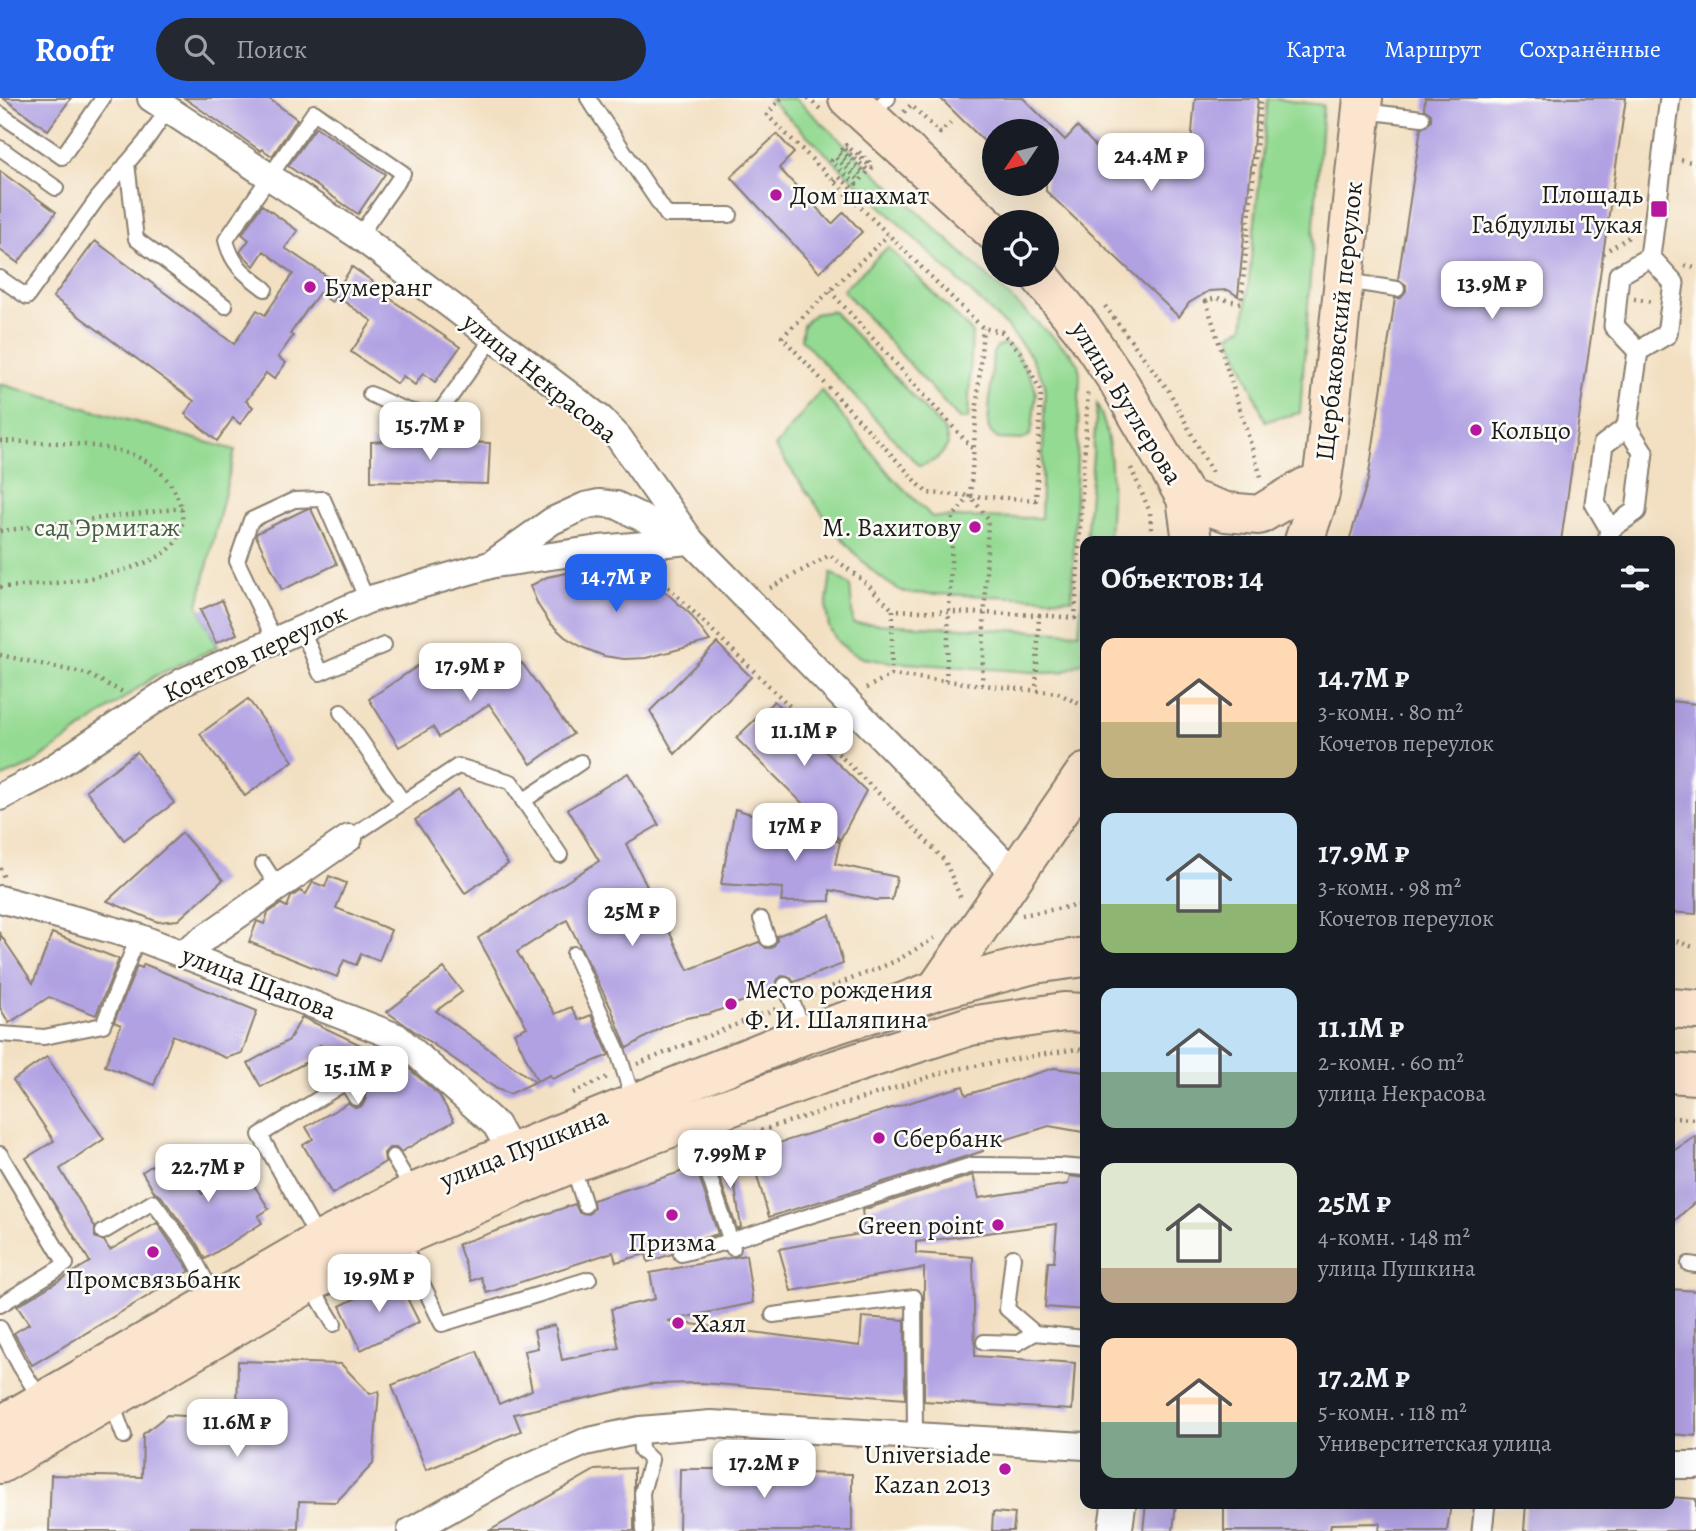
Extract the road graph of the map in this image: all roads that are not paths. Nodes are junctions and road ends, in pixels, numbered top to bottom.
1 (103, 98) edge
2 (589, 98) edge
3 (1670, 98) edge
4 (160, 104) edge
5 (1362, 105) edge
6 (872, 113) edge
7 (0, 114) edge
8 (1422, 118) dead end
9 (0, 148) edge
10 (127, 163) junction
11 (271, 178) junction
12 (55, 188) dead end
13 (730, 215) dead end
14 (982, 220) edge
15 (359, 236) junction
16 (1650, 257) junction
17 (0, 278) edge
18 (1345, 281) junction
19 (1049, 287) edge
20 (265, 289) dead end
21 (1397, 289) dead end
22 (225, 306) dead end
23 (493, 338) junction
24 (1638, 351) junction
25 (370, 394) dead end
26 (1627, 426) junction
27 (1315, 473) junction
28 (1200, 488) junction
29 (1609, 535) edge
30 (1193, 536) edge
31 (1265, 536) edge
32 (1306, 536) edge
33 (691, 541) junction
34 (489, 565) junction
35 (367, 600) junction
36 (302, 629) junction
37 (275, 641) junction
38 (384, 645) dead end
39 (341, 712) dead end
40 (581, 762) dead end
41 (1080, 780) edge
42 (0, 797) edge
43 (523, 800) junction
44 (403, 802) junction
45 (349, 838) joint
46 (561, 855) dead end
47 (263, 863) dead end
48 (1015, 874) junction
49 (278, 887) junction
50 (0, 899) edge
51 (761, 919) dead end
52 (138, 937) junction
53 (768, 939) dead end
54 (183, 953) junction
55 (574, 954) dead end
56 (1080, 958) edge
57 (785, 985) dead end
58 (936, 990) junction
59 (1675, 1008) edge
60 (1696, 1010) edge
61 (1080, 1013) edge
62 (799, 1018) junction
63 (0, 1034) edge
64 (1675, 1073) edge
65 (1696, 1075) edge
66 (630, 1086) junction
67 (356, 1098) dead end
68 (696, 1135) junction
69 (0, 1154) edge
70 (512, 1154) junction
71 (393, 1157) dead end
72 (572, 1163) junction
73 (1080, 1168) edge
74 (415, 1192) junction
75 (585, 1205) dead end
76 (103, 1232) dead end
77 (400, 1237) junction
78 (320, 1241) junction
79 (732, 1245) junction
80 (681, 1254) dead end
81 (1013, 1257) dead end
82 (589, 1279) dead end
83 (309, 1283) junction
84 (217, 1300) junction
85 (0, 1306) edge
86 (773, 1315) dead end
87 (334, 1324) dead end
88 (0, 1328) edge
89 (1035, 1334) junction
90 (1080, 1338) edge
91 (984, 1342) dead end
92 (110, 1399) junction
93 (42, 1402) junction
94 (0, 1426) edge
95 (640, 1430) junction
96 (124, 1436) dead end
97 (915, 1436) junction
98 (1080, 1446) edge
99 (0, 1464) edge
100 (1675, 1465) edge
101 (1696, 1465) edge
102 (1118, 1509) edge
103 (1484, 1509) edge
104 (411, 1531) edge
105 (644, 1531) edge
106 (1115, 1531) edge
107 (1482, 1531) edge

1 - 7 lane
2 - 13 lane
3 - 16 street
4 - 10 lane
4 - 11 street, улица Некрасова
5 - 8 lane
5 - 18 main road, Щербаковский переулок
6 - 14 main road
9 - 12 lane
10 - 17 lane
10 - 22 lane
11 - 15 street, улица Некрасова
11 - 15 lane
11 - 20 lane
15 - 23 street, улица Некрасова
16 - 24 street
16 - 24 street
18 - 21 lane
18 - 27 main road, Щербаковский переулок
19 - 28 main road, улица Бутлерова
23 - 25 lane
23 - 33 street, улица Некрасова
24 - 26 street
26 - 29 street
26 - 29 street
27 - 28 main road
27 - 31 main road
27 - 32 main road, Щербаковский переулок
28 - 30 main road, улица Бутлерова
33 - 34 street, Кочетов переулок
33 - 34 street, Кочетов переулок
33 - 48 street, улица Некрасова
34 - 35 street, Кочетов переулок
35 - 36 street, Кочетов переулок
35 - 37 lane
36 - 37 street, Кочетов переулок
36 - 38 lane
37 - 42 street, Кочетов переулок
39 - 44 lane
40 - 43 lane
41 - 48 main road
43 - 44 lane
43 - 46 lane
44 - 45 lane
45 - 49 street
47 - 49 lane
48 - 58 main road
49 - 54 street
50 - 52 street, улица Щапова
51 - 53 lane
52 - 54 street, улица Щапова
52 - 63 lane
54 - 70 street, улица Щапова
55 - 66 lane
56 - 58 main road, улица Пушкина
57 - 62 lane
58 - 62 main road, улица Пушкина
59 - 60 main road
61 - 68 main road, улица Пушкина
62 - 66 main road, улица Пушкина
64 - 65 main road
66 - 70 main road, улица Пушкина
67 - 78 lane
68 - 72 main road, улица Пушкина
68 - 79 lane
69 - 85 lane
70 - 74 main road, улица Пушкина
71 - 74 lane
72 - 75 lane
72 - 77 main road, улица Пушкина
73 - 79 lane
74 - 78 main road, улица Пушкина
76 - 84 lane
77 - 82 lane
77 - 83 main road, улица Пушкина
78 - 84 main road, улица Пушкина
79 - 80 lane
81 - 89 lane
83 - 87 lane
83 - 92 main road, улица Пушкина
84 - 93 main road, улица Пушкина
86 - 97 lane
88 - 93 lane
89 - 90 lane
89 - 91 lane
92 - 96 lane
92 - 99 main road, улица Пушкина
93 - 94 main road, улица Пушкина
95 - 97 street
95 - 104 street
95 - 105 lane
97 - 98 street
100 - 101 street
102 - 106 street
103 - 107 street

